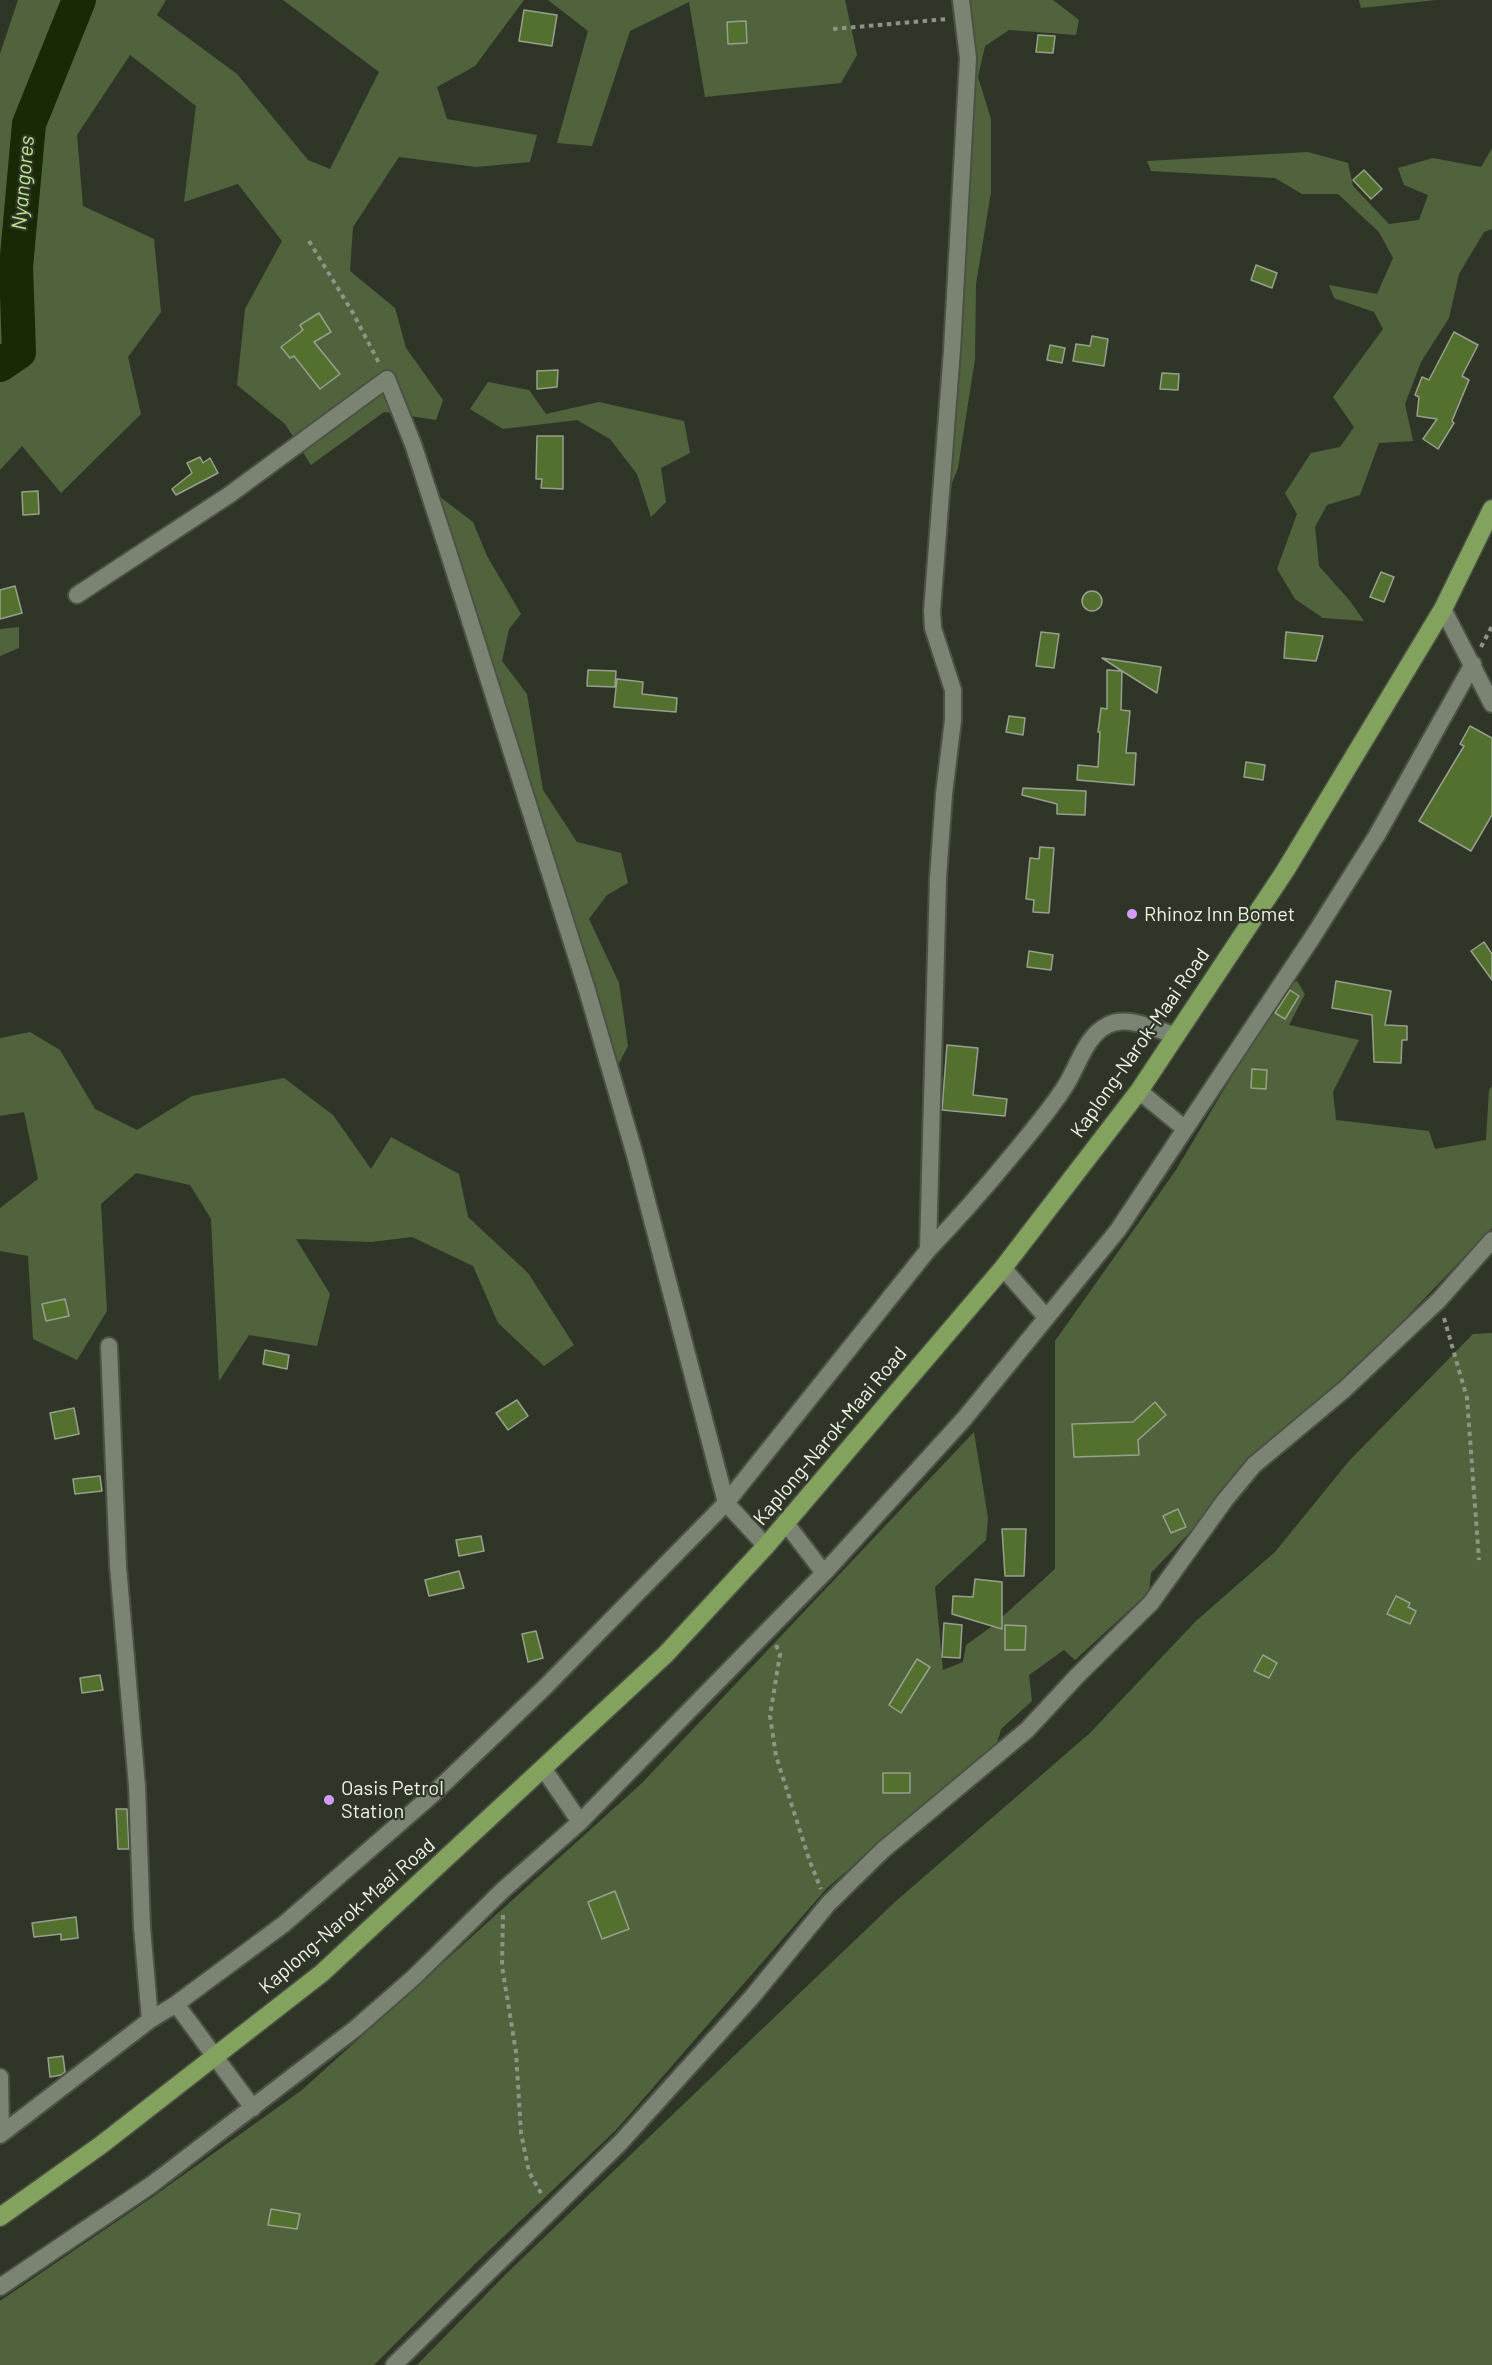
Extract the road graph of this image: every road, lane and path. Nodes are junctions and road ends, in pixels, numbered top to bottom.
1 (961, 0) edge
2 (963, 18) junction
3 (833, 29) dead end
4 (309, 241) dead end
5 (387, 379) junction
6 (1492, 509) edge
7 (77, 595) dead end
8 (1443, 609) junction
9 (1473, 664) junction
10 (1492, 704) edge
11 (1174, 1035) junction
12 (1139, 1091) junction
13 (1184, 1128) junction
14 (1492, 1240) edge
15 (928, 1250) junction
16 (1003, 1268) junction
17 (1439, 1299) junction
18 (1046, 1317) junction
19 (109, 1346) dead end
20 (726, 1503) junction
21 (785, 1522) junction
22 (766, 1546) junction
23 (1479, 1560) dead end
24 (824, 1573) junction
25 (770, 1628) junction
26 (543, 1768) junction
27 (580, 1822) junction
28 (503, 1890) junction
29 (828, 1904) junction
30 (176, 2004) junction
31 (150, 2020) junction
32 (215, 2058) junction
33 (0, 2077) edge
34 (253, 2108) junction
35 (1, 2134) edge
36 (551, 2211) junction
37 (0, 2217) edge
38 (0, 2287) edge
39 (394, 2365) edge

1 - 2 street
2 - 3 path
2 - 15 street
4 - 5 path
5 - 7 street
5 - 20 street
6 - 8 highway, Kaplong-Narok-Maai Road
8 - 9 street
8 - 11 highway, Kaplong-Narok-Maai Road
9 - 10 street
9 - 13 street
11 - 12 highway, Kaplong-Narok-Maai Road
11 - 15 street
12 - 13 street
12 - 16 highway, Kaplong-Narok-Maai Road
13 - 18 street
14 - 17 street
15 - 20 street
16 - 18 street
16 - 21 highway, Kaplong-Narok-Maai Road
17 - 23 path
17 - 29 street
18 - 24 street
19 - 31 street
20 - 22 street
20 - 30 street
21 - 22 highway, Kaplong-Narok-Maai Road
21 - 24 street
22 - 26 highway, Kaplong-Narok-Maai Road
24 - 25 street
25 - 27 street
25 - 29 path
26 - 27 street
26 - 32 highway, Kaplong-Narok-Maai Road
27 - 28 street
28 - 34 street
28 - 36 path
29 - 36 street
30 - 31 street
30 - 32 street
31 - 35 street
32 - 34 street
32 - 37 highway, Kaplong-Narok-Maai Road
33 - 35 street
34 - 38 street
36 - 39 street

